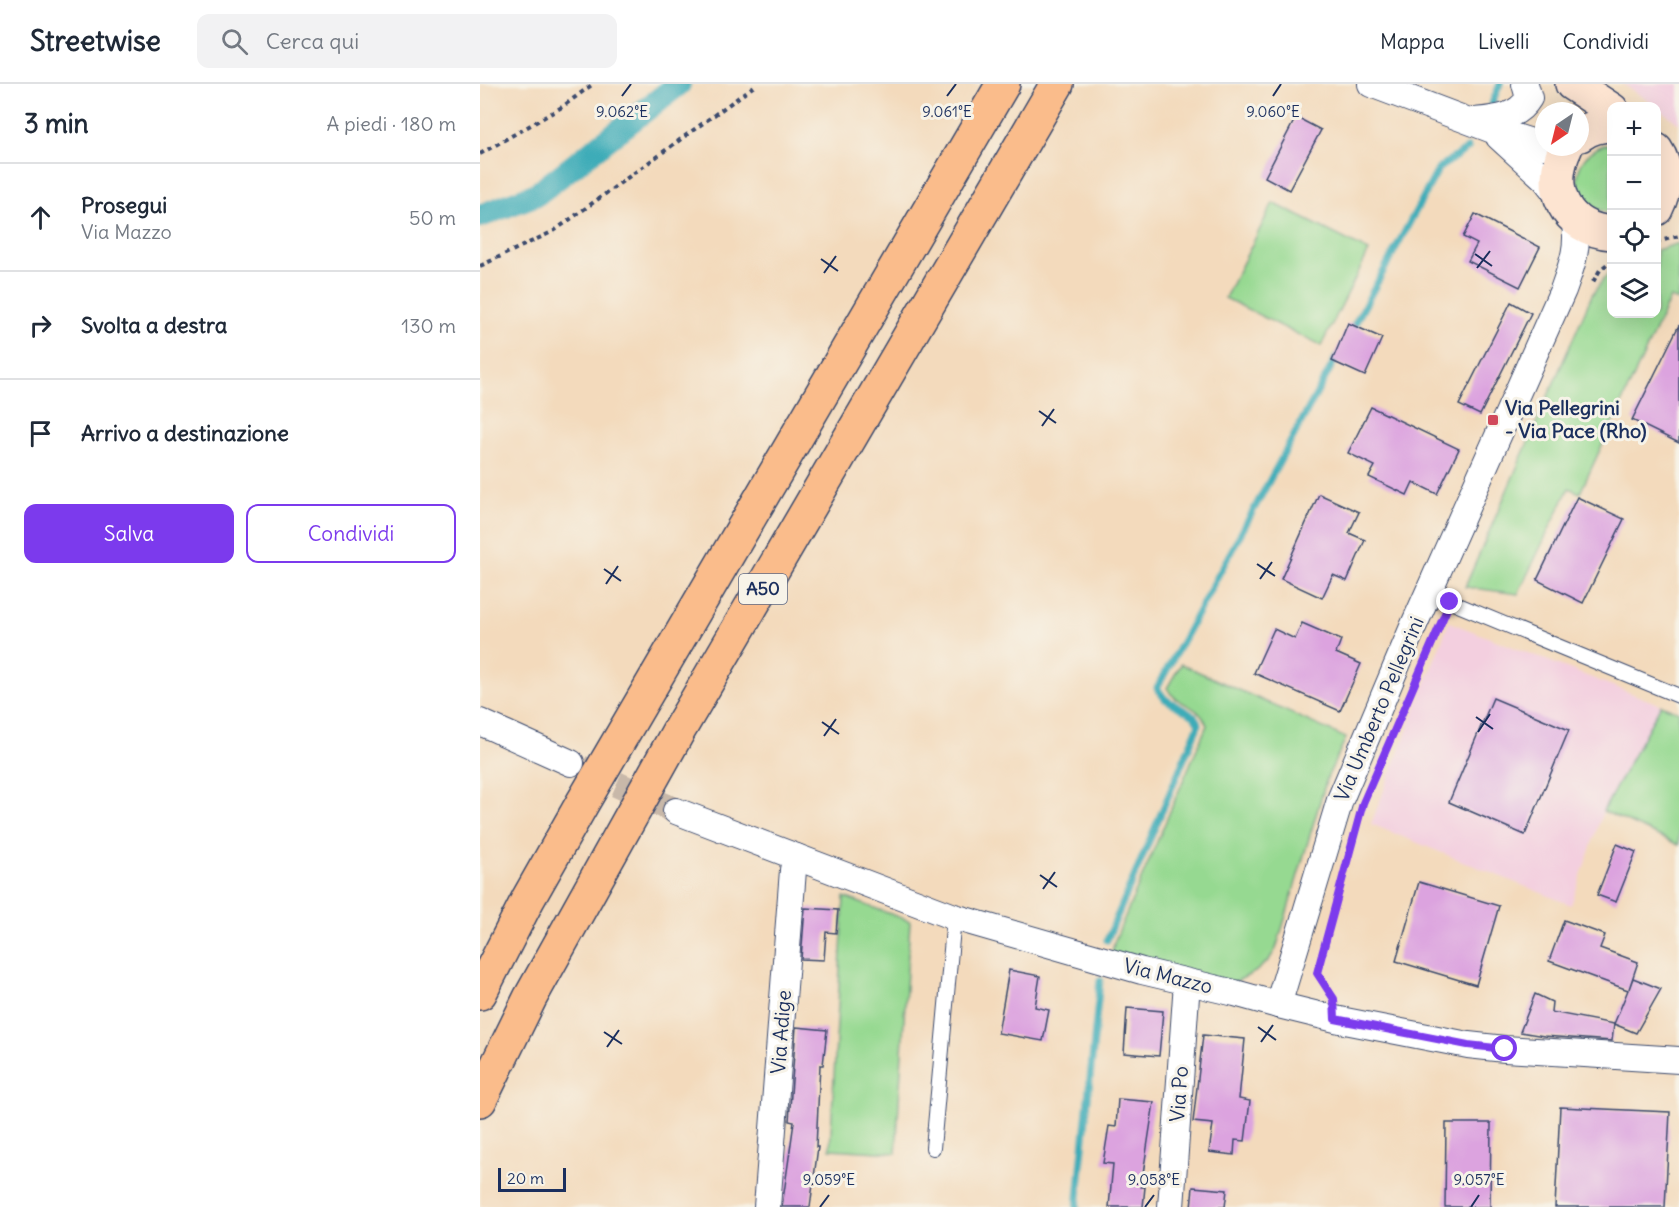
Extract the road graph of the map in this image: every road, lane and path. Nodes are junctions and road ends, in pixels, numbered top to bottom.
1 (593, 84) edge
2 (758, 84) edge
3 (1003, 84) edge
4 (1057, 84) edge
5 (1371, 84) edge
6 (1525, 84) edge
7 (1552, 84) edge
8 (1572, 84) edge
9 (1565, 102) edge
10 (1607, 107) edge
11 (1480, 125) junction
12 (1607, 125) edge
13 (1589, 131) edge
14 (1535, 143) edge
15 (480, 154) edge
16 (1562, 156) edge
17 (1666, 162) edge
18 (1661, 199) edge
19 (1567, 208) junction
20 (1679, 211) edge
21 (1661, 216) edge
22 (1679, 236) edge
23 (1607, 239) edge
24 (1661, 241) edge
25 (1607, 245) edge
26 (1607, 252) edge
27 (480, 266) edge
28 (1589, 289) dead end
29 (1563, 290) junction
30 (1429, 593) junction
31 (1679, 696) edge
32 (480, 722) edge
33 (571, 763) tunnel mouth
34 (676, 811) tunnel mouth
35 (796, 857) junction
36 (1336, 905) dead end
37 (954, 917) junction
38 (1188, 982) junction
39 (480, 993) edge
40 (1278, 1005) junction
41 (1335, 1019) junction
42 (1679, 1060) edge
43 (480, 1100) edge
44 (933, 1148) dead end
45 (767, 1207) edge
46 (1171, 1207) edge

1 - 15 path
2 - 27 path
3 - 39 highway, A50
4 - 43 highway, A50
5 - 11 street
6 - 11 street
7 - 9 street
8 - 10 street
11 - 14 street
11 - 19 street
12 - 13 street
16 - 19 street
17 - 18 street
19 - 23 street
19 - 29 street
20 - 21 street
22 - 24 path
25 - 29 street
26 - 28 path
29 - 30 street, Via Umberto Pellegrini
30 - 31 lane
30 - 40 street, Via Umberto Pellegrini
32 - 33 street
34 - 35 street, Via Mazzo
35 - 37 street, Via Mazzo
35 - 45 street, Via Adige
36 - 41 path
37 - 38 street, Via Mazzo
37 - 44 lane
38 - 40 street, Via Mazzo
38 - 46 street, Via Po
40 - 41 street, Via Mazzo
41 - 42 street, Via Mazzo

